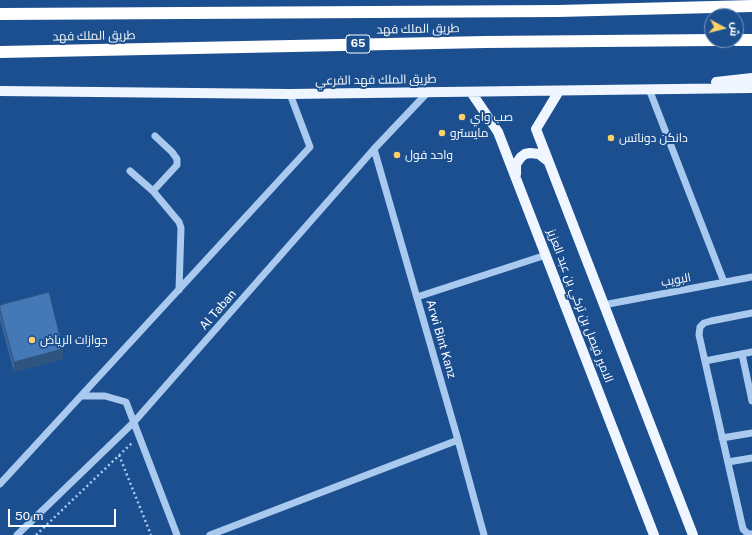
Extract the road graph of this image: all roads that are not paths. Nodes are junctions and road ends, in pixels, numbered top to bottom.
1 (752, 6) edge
2 (0, 14) edge
3 (704, 40) edge
4 (0, 52) edge
5 (752, 78) edge
6 (752, 88) edge
7 (649, 89) junction
8 (660, 89) junction
9 (0, 91) edge
10 (559, 91) junction
11 (428, 92) junction
12 (471, 92) junction
13 (290, 94) junction
14 (155, 136) dead end
15 (374, 149) junction
16 (548, 161) junction
17 (130, 171) dead end
18 (517, 178) junction
19 (153, 191) junction
20 (546, 255) junction
21 (752, 277) edge
22 (724, 282) junction
23 (179, 290) junction
24 (417, 297) junction
25 (603, 305) junction
26 (752, 313) edge
27 (752, 352) edge
28 (742, 354) junction
29 (705, 361) junction
30 (81, 396) junction
31 (752, 401) edge
32 (134, 422) junction
33 (752, 433) edge
34 (722, 438) junction
35 (458, 440) junction
36 (752, 458) edge
37 (728, 462) junction
38 (0, 484) edge
39 (752, 534) edge
40 (17, 535) edge
41 (177, 535) edge
42 (210, 535) edge
43 (484, 535) edge
44 (654, 535) edge
45 (693, 535) edge

1 - 2 highway, طريق الملك فهد
3 - 4 highway, طريق الملك فهد / 65
5 - 8 main road
6 - 8 main road, طريق الملك فهد الفرعي
7 - 8 main road, طريق الملك فهد الفرعي
7 - 10 main road, طريق الملك فهد الفرعي
7 - 22 street
9 - 13 main road, طريق الملك فهد الفرعي
10 - 12 main road, طريق الملك فهد الفرعي
10 - 16 main road, الامير فيصل بن تركي بن عبد العزيز
11 - 12 main road, طريق الملك فهد الفرعي
11 - 13 main road, طريق الملك فهد الفرعي
11 - 15 street, Al Taban
12 - 18 main road, الامير فيصل بن تركي بن عبد العزيز
13 - 23 street
14 - 19 street
15 - 24 street, Arwi Bint Kanz
15 - 32 street, Al Taban
16 - 18 main road
16 - 25 main road, الامير فيصل بن تركي بن عبد العزيز
17 - 19 street
18 - 20 main road, الامير فيصل بن تركي بن عبد العزيز
19 - 23 street
20 - 24 street
20 - 44 main road, الامير فيصل بن تركي بن عبد العزيز
21 - 22 street, البويب
22 - 25 street, البويب
23 - 30 street
24 - 35 street, Arwi Bint Kanz
25 - 45 main road, الامير فيصل بن تركي بن عبد العزيز
26 - 29 street
27 - 28 street
28 - 29 street
28 - 31 street
29 - 34 street
30 - 32 street
30 - 38 street
32 - 40 street, Al Taban
32 - 41 street
33 - 34 street
34 - 37 street
35 - 42 street
35 - 43 street, Arwi Bint Kanz
36 - 37 street
37 - 39 street

